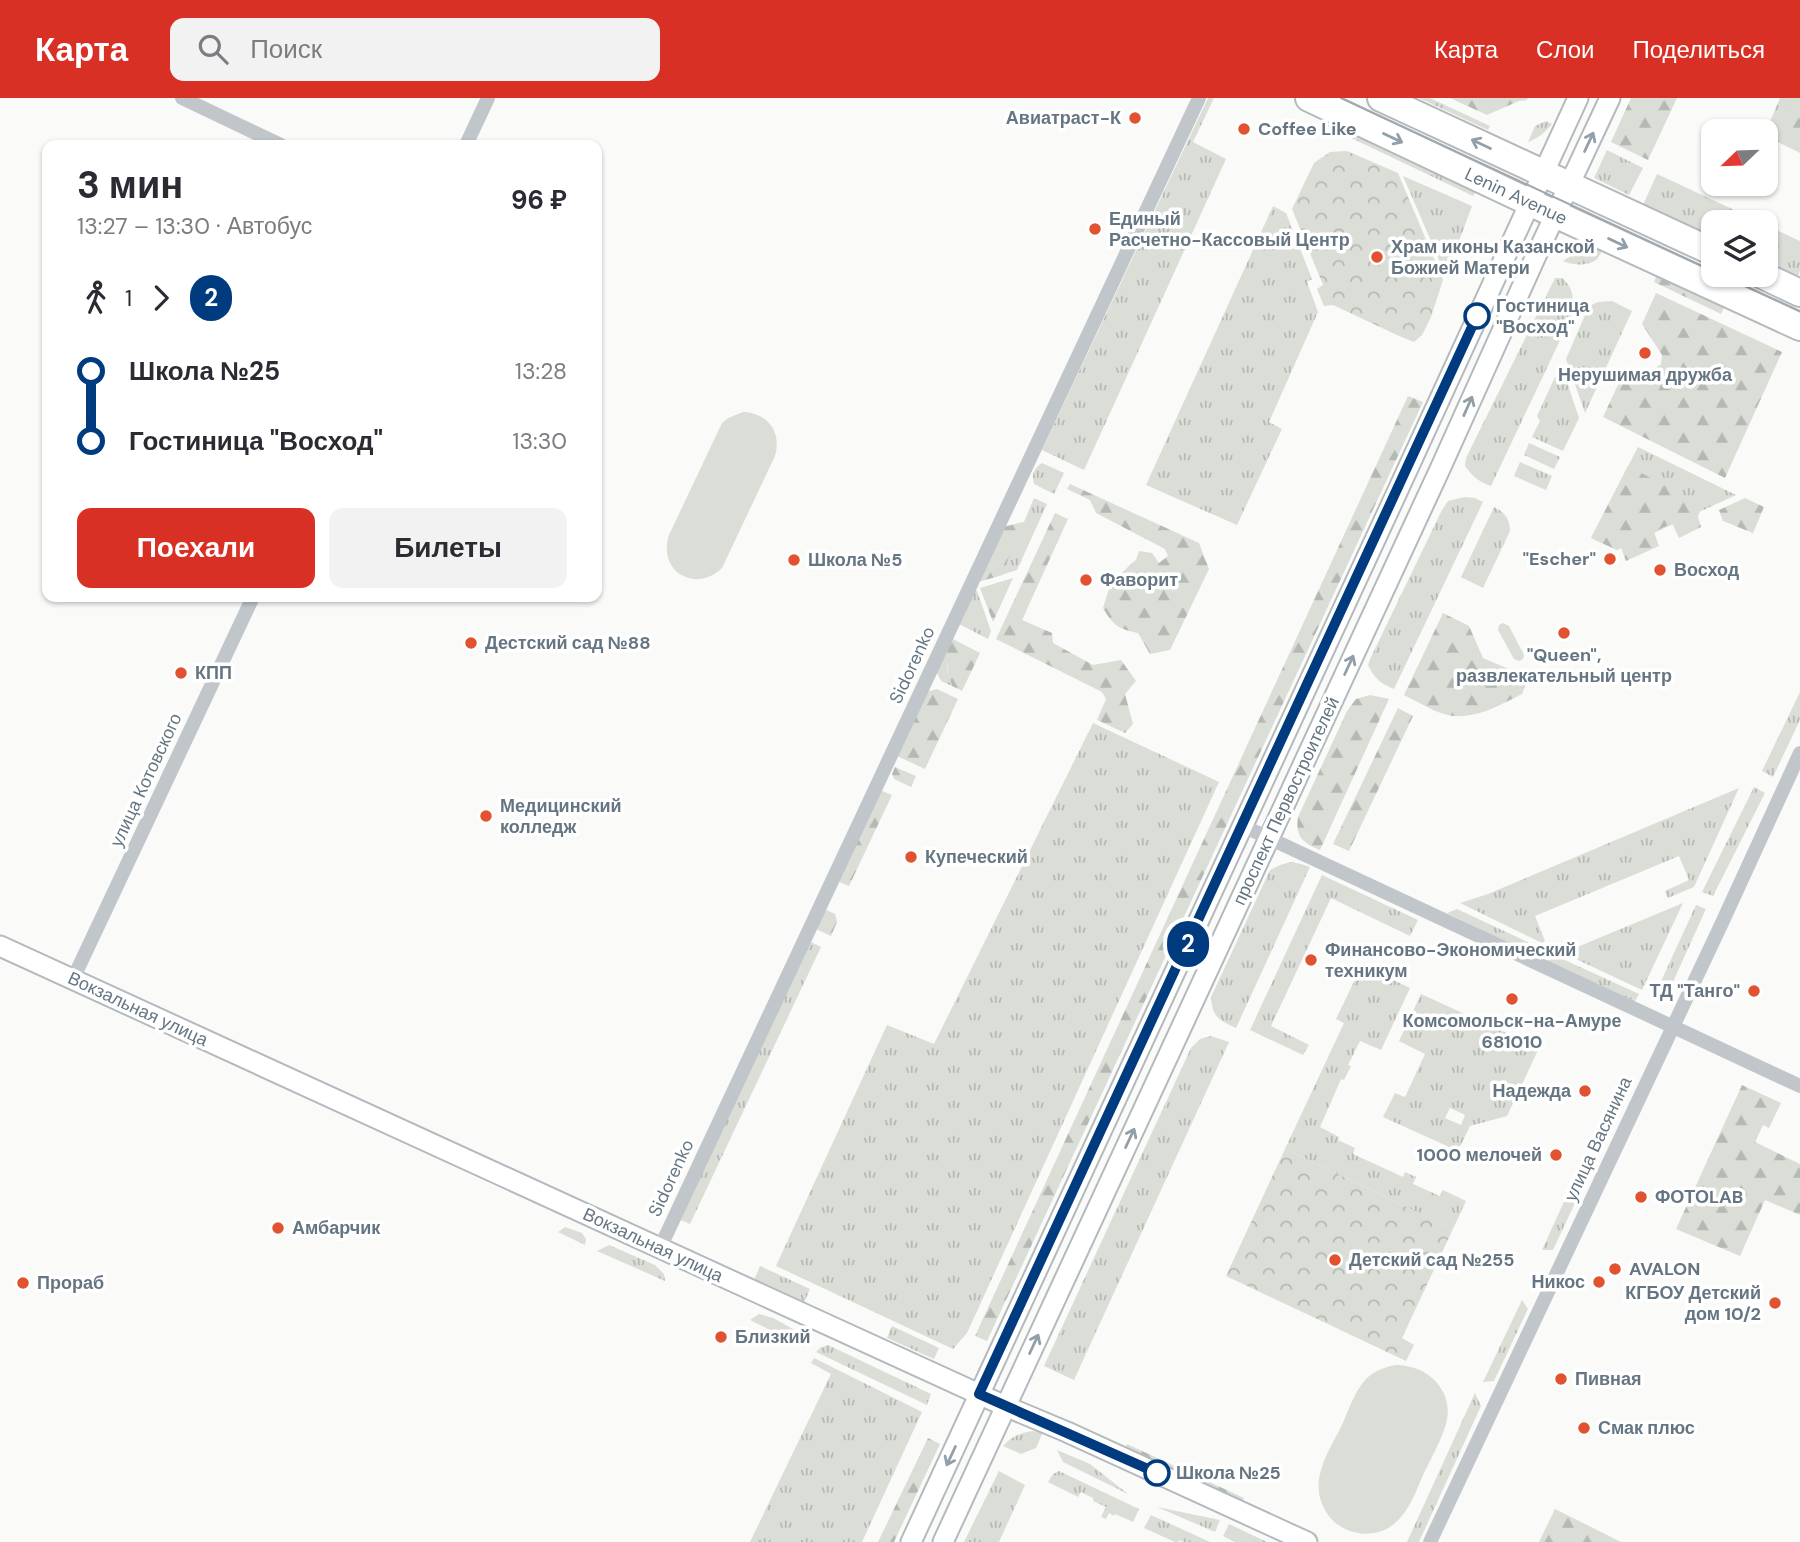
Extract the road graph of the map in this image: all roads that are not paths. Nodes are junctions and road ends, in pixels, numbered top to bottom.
1 (181, 98) edge
2 (488, 98) edge
3 (1199, 98) edge
4 (1309, 98) edge
5 (1381, 98) edge
6 (1578, 98) edge
7 (1609, 98) edge
8 (270, 140) edge
9 (468, 140) edge
10 (1543, 173) junction
11 (1569, 185) junction
12 (1529, 202) junction
13 (1556, 214) junction
14 (1701, 246) edge
15 (1778, 283) edge
16 (1800, 293) edge
17 (1800, 327) edge
18 (1414, 456) junction
19 (1440, 468) junction
20 (251, 602) edge
21 (1800, 753) edge
22 (1242, 826) junction
23 (1269, 838) junction
24 (0, 946) edge
25 (73, 979) junction
26 (1672, 1026) junction
27 (1800, 1086) edge
28 (660, 1248) junction
29 (979, 1394) junction
30 (1005, 1406) junction
31 (911, 1542) edge
32 (943, 1542) edge
33 (1307, 1542) edge
34 (1430, 1542) edge

1 - 8 street
2 - 9 street
3 - 28 street, Sidorenko
4 -> 12 highway, Lenin Avenue
10 -> 5 highway, Lenin Avenue
6 - 10 main road, проспект Первостроителей
11 -> 7 main road, проспект Первостроителей
10 - 11 highway, Lenin Avenue
10 - 12 main road, проспект Первостроителей
11 - 13 main road, проспект Первостроителей
11 - 14 highway, Lenin Avenue
12 - 13 highway, Lenin Avenue
12 - 18 main road, проспект Первостроителей
13 -> 17 highway, Lenin Avenue
19 -> 13 main road, проспект Первостроителей
15 - 16 highway
18 - 19 main road
18 - 22 main road, проспект Первостроителей
23 -> 19 main road, проспект Первостроителей
20 - 25 street, улица Котовского
21 - 26 street, улица Васянина
22 - 23 street
22 - 29 main road, проспект Первостроителей
23 - 26 street
30 -> 23 main road, проспект Первостроителей
24 - 25 main road, Вокзальная улица
25 - 28 main road, Вокзальная улица
26 - 27 street
26 - 34 street, улица Васянина
28 - 29 main road, Вокзальная улица
29 - 30 main road, Вокзальная улица
29 -> 31 main road, проспект Первостроителей
30 - 32 main road, проспект Первостроителей
30 - 33 main road, Вокзальная улица

